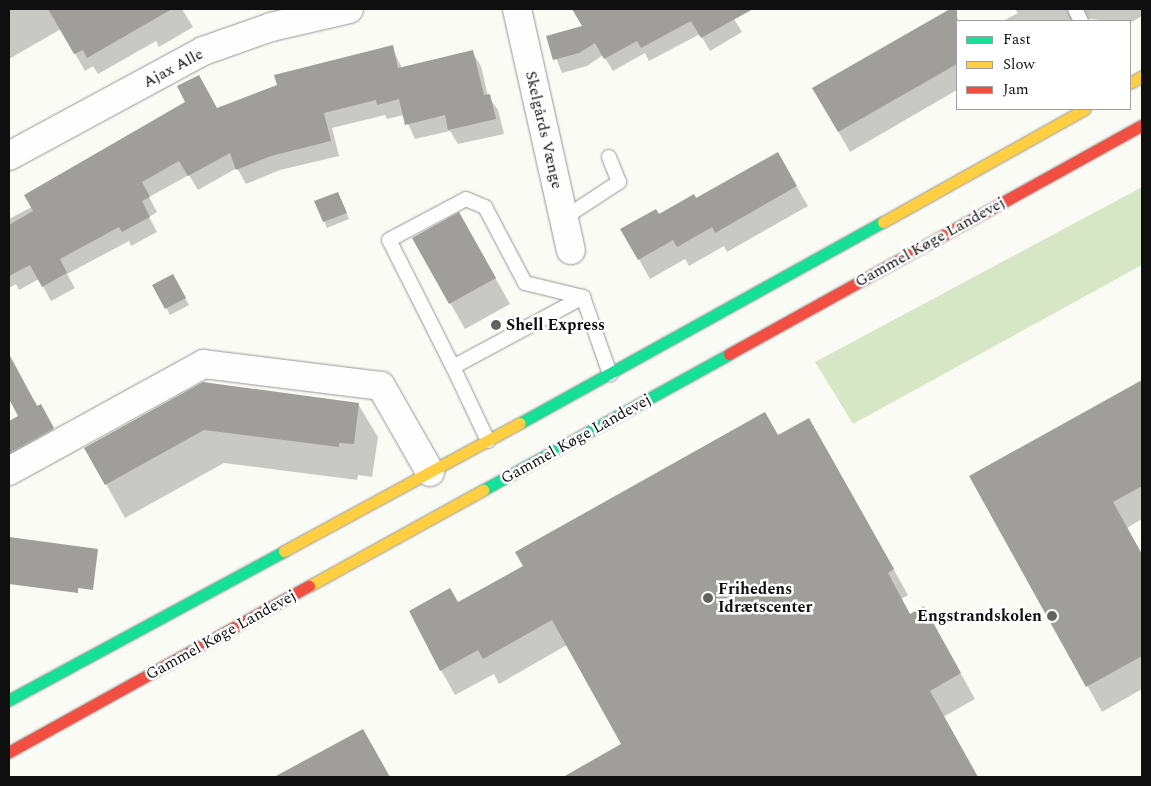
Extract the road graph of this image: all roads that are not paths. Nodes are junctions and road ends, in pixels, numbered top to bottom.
1 (349, 9) edge
2 (517, 9) edge
3 (1075, 9) edge
4 (1081, 20) edge
5 (1142, 76) edge
6 (1131, 82) edge
7 (1082, 110) edge
8 (1142, 125) edge
9 (9, 156) edge
10 (609, 157) dead end
11 (564, 218) junction
12 (571, 250) dead end
13 (583, 297) junction
14 (453, 367) junction
15 (610, 374) junction
16 (488, 441) junction
17 (9, 472) edge
18 (430, 472) junction
19 (9, 700) edge
20 (9, 752) edge

1 - 9 street, Ajax Alle
2 - 11 street, Skelgårds Vænge
3 - 4 lane
5 - 6 main road
7 - 15 main road
8 - 20 main road, Gammel Køge Landevej
10 - 11 lane
11 - 12 street, Skelgårds Vænge
13 - 14 lane
13 - 14 lane
13 - 15 lane
14 - 16 lane
15 - 16 main road
16 - 18 main road
17 - 18 street
18 - 19 main road

